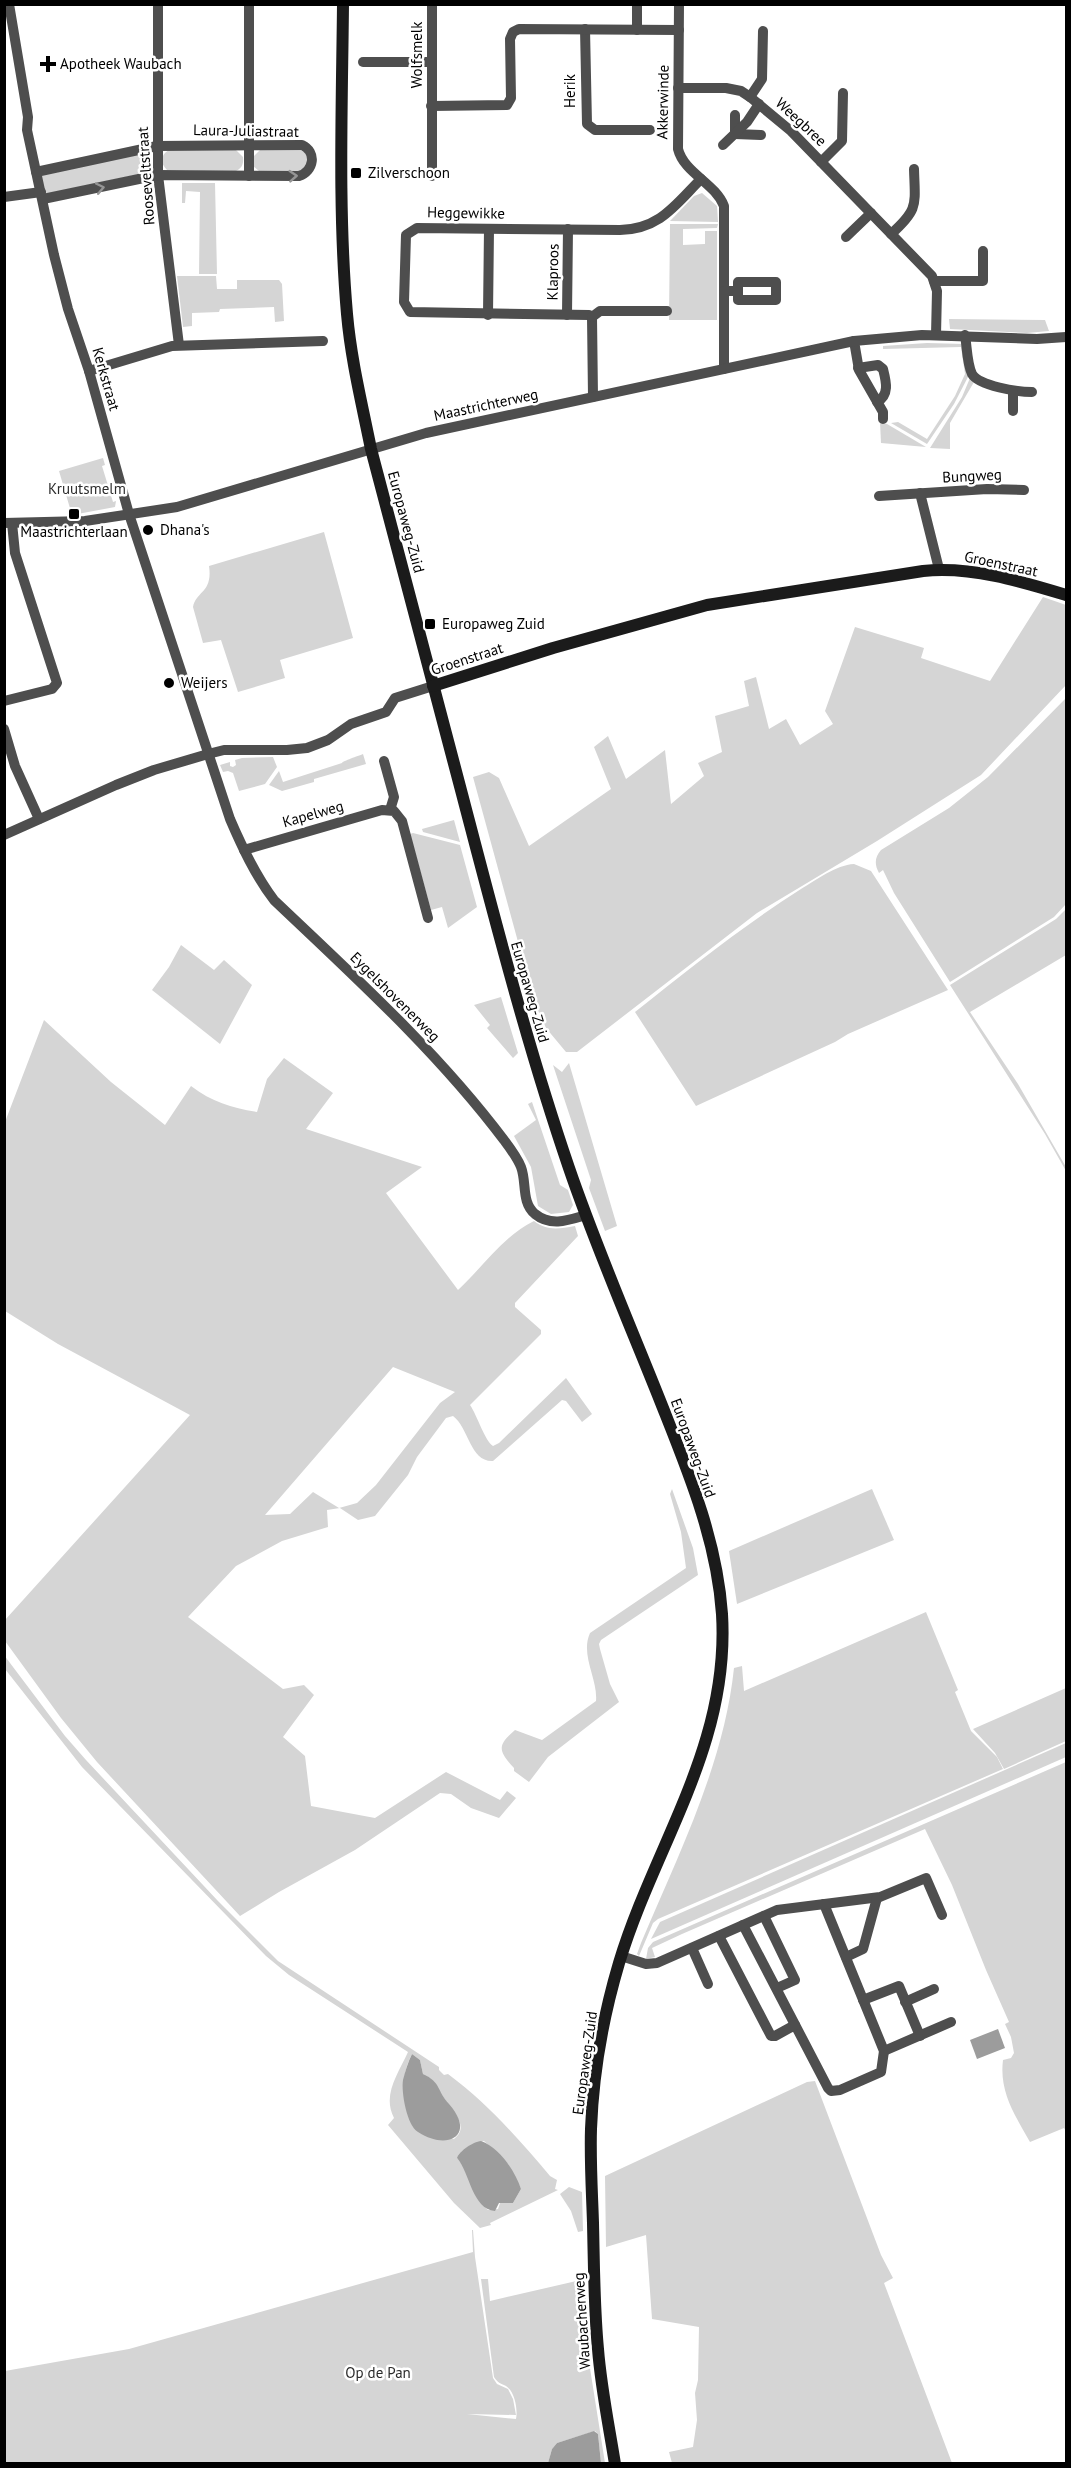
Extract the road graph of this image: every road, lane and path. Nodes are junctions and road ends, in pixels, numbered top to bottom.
1 (9, 4) edge
2 (158, 4) edge
3 (249, 4) edge
4 (344, 4) edge
5 (432, 4) edge
6 (638, 4) edge
7 (679, 4) edge
8 (585, 29) junction
9 (637, 30) junction
10 (679, 30) junction
11 (763, 31) dead end
12 (363, 62) dead end
13 (432, 62) junction
14 (678, 88) junction
15 (843, 93) dead end
16 (750, 97) junction
17 (759, 104) junction
18 (431, 106) junction
19 (735, 114) dead end
20 (747, 122) junction
21 (650, 130) dead end
22 (735, 134) junction
23 (747, 134) junction
24 (761, 135) dead end
25 (248, 145) junction
26 (723, 145) dead end
27 (157, 146) junction
28 (821, 162) junction
29 (914, 169) dead end
30 (36, 172) junction
31 (158, 176) junction
32 (249, 176) junction
33 (432, 176) dead end
34 (701, 179) junction
35 (41, 196) junction
36 (4, 197) edge
37 (870, 213) junction
38 (489, 229) junction
39 (568, 229) junction
40 (891, 234) junction
41 (846, 237) dead end
42 (983, 250) dead end
43 (934, 281) junction
44 (724, 291) junction
45 (738, 291) dead end
46 (667, 311) dead end
47 (488, 315) junction
48 (567, 315) junction
49 (592, 317) junction
50 (936, 335) junction
51 (965, 335) junction
52 (1066, 337) edge
53 (323, 341) dead end
54 (854, 341) junction
55 (179, 345) junction
56 (858, 368) junction
57 (724, 369) junction
58 (89, 370) junction
59 (1013, 392) junction
60 (1032, 392) dead end
61 (593, 397) junction
62 (877, 402) junction
63 (1013, 411) dead end
64 (883, 419) dead end
65 (371, 448) junction
66 (1024, 490) dead end
67 (920, 493) junction
68 (879, 496) dead end
69 (129, 514) junction
70 (8, 523) edge
71 (939, 569) junction
72 (1066, 595) edge
73 (434, 686) junction
74 (4, 701) edge
75 (4, 729) edge
76 (208, 754) junction
77 (384, 760) dead end
78 (390, 810) junction
79 (39, 819) junction
80 (4, 835) edge
81 (244, 850) junction
82 (428, 918) dead end
83 (586, 1215) junction
84 (876, 1898) junction
85 (824, 1904) junction
86 (942, 1915) dead end
87 (764, 1916) junction
88 (743, 1925) junction
89 (719, 1936) junction
90 (692, 1948) junction
91 (621, 1956) junction
92 (846, 1957) junction
93 (708, 1984) dead end
94 (777, 1988) junction
95 (934, 1989) dead end
96 (863, 2000) junction
97 (905, 2002) junction
98 (951, 2022) dead end
99 (795, 2025) junction
100 (920, 2036) junction
101 (884, 2051) junction
102 (592, 2176) joint
103 (615, 2463) edge

1 - 30 street, Kerkstraat
2 - 27 street, Rooseveltstraat
3 - 25 street
4 - 65 street, Europaweg-Zuid
5 - 13 street, Wolfsmelk
6 - 9 street
7 - 10 street, Akkerwinde
8 - 9 street, Wolfsmelk
8 - 18 street, Wolfsmelk
8 - 21 street, Herik
9 - 10 street, Wolfsmelk
10 - 14 street, Akkerwinde
11 - 16 street
12 - 13 street
13 - 18 street, Wolfsmelk
14 - 16 street, Weegbree
14 - 34 street, Akkerwinde
15 - 28 street, Weegbree
16 - 17 street, Weegbree
17 - 20 street, Weegbree
17 - 28 street, Weegbree
18 - 33 street, Wolfsmelk
19 - 22 street
20 - 22 street, Weegbree
20 - 23 street
22 - 23 street
22 - 26 street, Weegbree
23 - 24 street
25 - 27 street, Laura-Juliastraat
25 - 32 street
32 -> 25 street, Laura-Juliastraat
27 - 30 street, Laura-Juliastraat
27 - 31 street, Rooseveltstraat
28 - 37 street, Weegbree
29 - 40 street
30 - 35 street, Kerkstraat
31 - 32 street, Laura-Juliastraat
35 -> 31 street, Laura-Juliastraat
31 - 55 street, Rooseveltstraat
34 - 39 street, Heggewikke
34 - 44 street, Akkerwinde
35 - 36 street, Laura-Juliastraat
35 - 58 street, Kerkstraat
37 - 40 street, Weegbree
37 - 41 street
38 - 39 street, Heggewikke
38 - 47 street
38 - 47 street, Heggewikke
39 - 48 street, Klaproos
40 - 43 street, Weegbree
42 - 43 street
43 - 50 street
44 - 45 street
44 - 57 street, Akkerwinde
46 - 49 street, Heggewikke
47 - 48 street, Heggewikke
48 - 49 street, Heggewikke
49 - 61 street
50 - 51 street, Maastrichterweg
50 - 54 street, Maastrichterweg
51 - 52 street, Maastrichterweg
51 - 59 street
53 - 55 street
54 - 56 street
54 - 57 street, Maastrichterweg
55 - 58 street
56 - 62 street
56 - 62 street
57 - 61 street, Maastrichterweg
58 - 69 street, Kerkstraat
59 - 60 street
59 - 63 street
61 - 65 street, Maastrichterweg
62 - 64 street
65 - 69 street, Maastrichterweg
65 - 73 street, Europaweg-Zuid
66 - 67 street, Bungweg
67 - 68 street, Bungweg
67 - 71 street
69 - 70 street
69 - 76 street, Kerkstraat
70 - 74 street
71 - 72 street, Groenstraat
71 - 73 street, Groenstraat
73 - 76 street, Groenstraat
73 - 83 street, Europaweg-Zuid
75 - 79 street
76 - 79 street, Groenstraat
76 - 81 street, Eygelshovenerweg
77 - 78 street
78 - 81 street, Kapelweg
78 - 82 street
79 - 80 street, Groenstraat
81 - 83 street, Eygelshovenerweg
83 - 91 street, Europaweg-Zuid
84 - 85 street
84 - 86 street
84 - 92 street
85 - 87 street
85 - 92 street
87 - 88 street
87 - 94 street
88 - 89 street
88 - 94 street
89 - 90 street
89 - 99 street
90 - 91 street
90 - 93 street
91 - 102 street, Europaweg-Zuid
92 - 96 street
94 - 99 street
95 - 97 street
96 - 97 street
96 - 101 street
97 - 100 street
98 - 100 street
99 - 101 street
100 - 101 street
102 - 103 street, Waubacherweg

